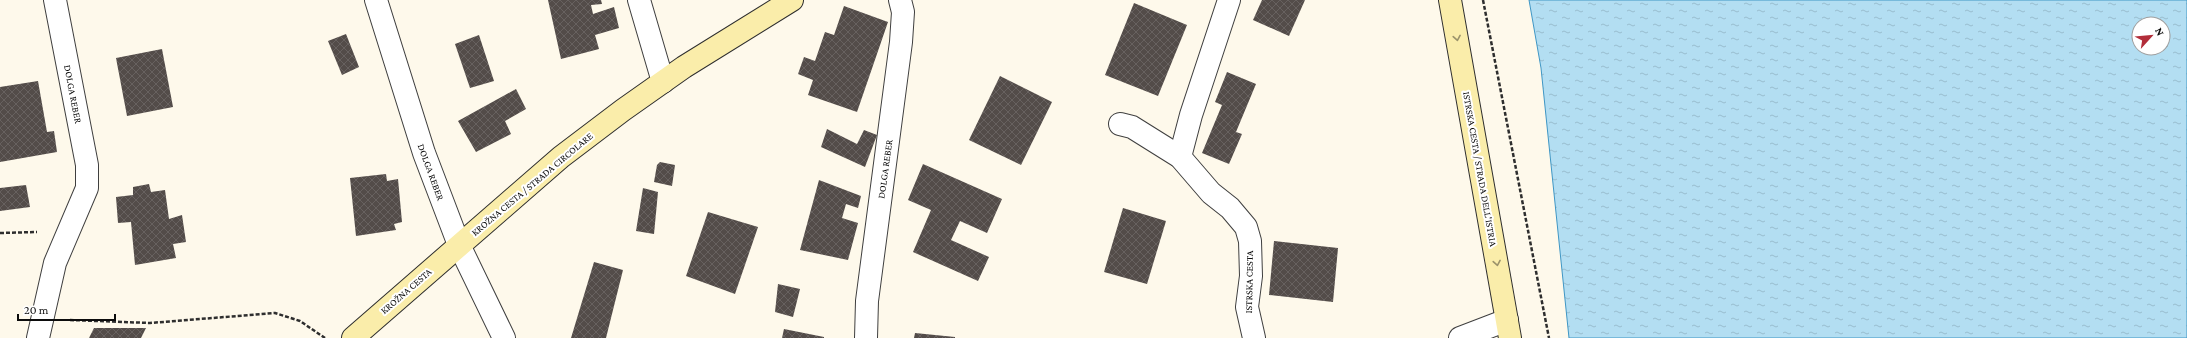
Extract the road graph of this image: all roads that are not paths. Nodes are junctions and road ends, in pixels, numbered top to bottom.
1 (56, 0) edge
2 (376, 0) edge
3 (639, 0) edge
4 (792, 0) edge
5 (900, 0) edge
6 (1229, 0) edge
7 (1450, 0) edge
8 (663, 82) junction
9 (1120, 124) dead end
10 (1180, 157) junction
11 (459, 245) junction
12 (40, 328) edge
13 (1509, 329) edge
14 (353, 338) edge
15 (504, 338) edge
16 (866, 338) edge
17 (1254, 338) edge
18 (1460, 338) edge

1 - 12 street, DOLGA REBER
2 - 11 street, DOLGA REBER
3 - 8 street
4 - 8 street, KROŽNA CESTA / STRADA CIRCOLARE
5 - 16 street, DOLGA REBER
6 - 10 street
7 -> 13 street, ISTRSKA CESTA / STRADA DELL'ISTRIA
8 - 11 street, KROŽNA CESTA / STRADA CIRCOLARE
9 - 10 street, ISTRSKA CESTA
10 - 17 street, ISTRSKA CESTA
11 - 14 street, KROŽNA CESTA
11 - 15 street, DOLGA REBER
13 - 18 street

